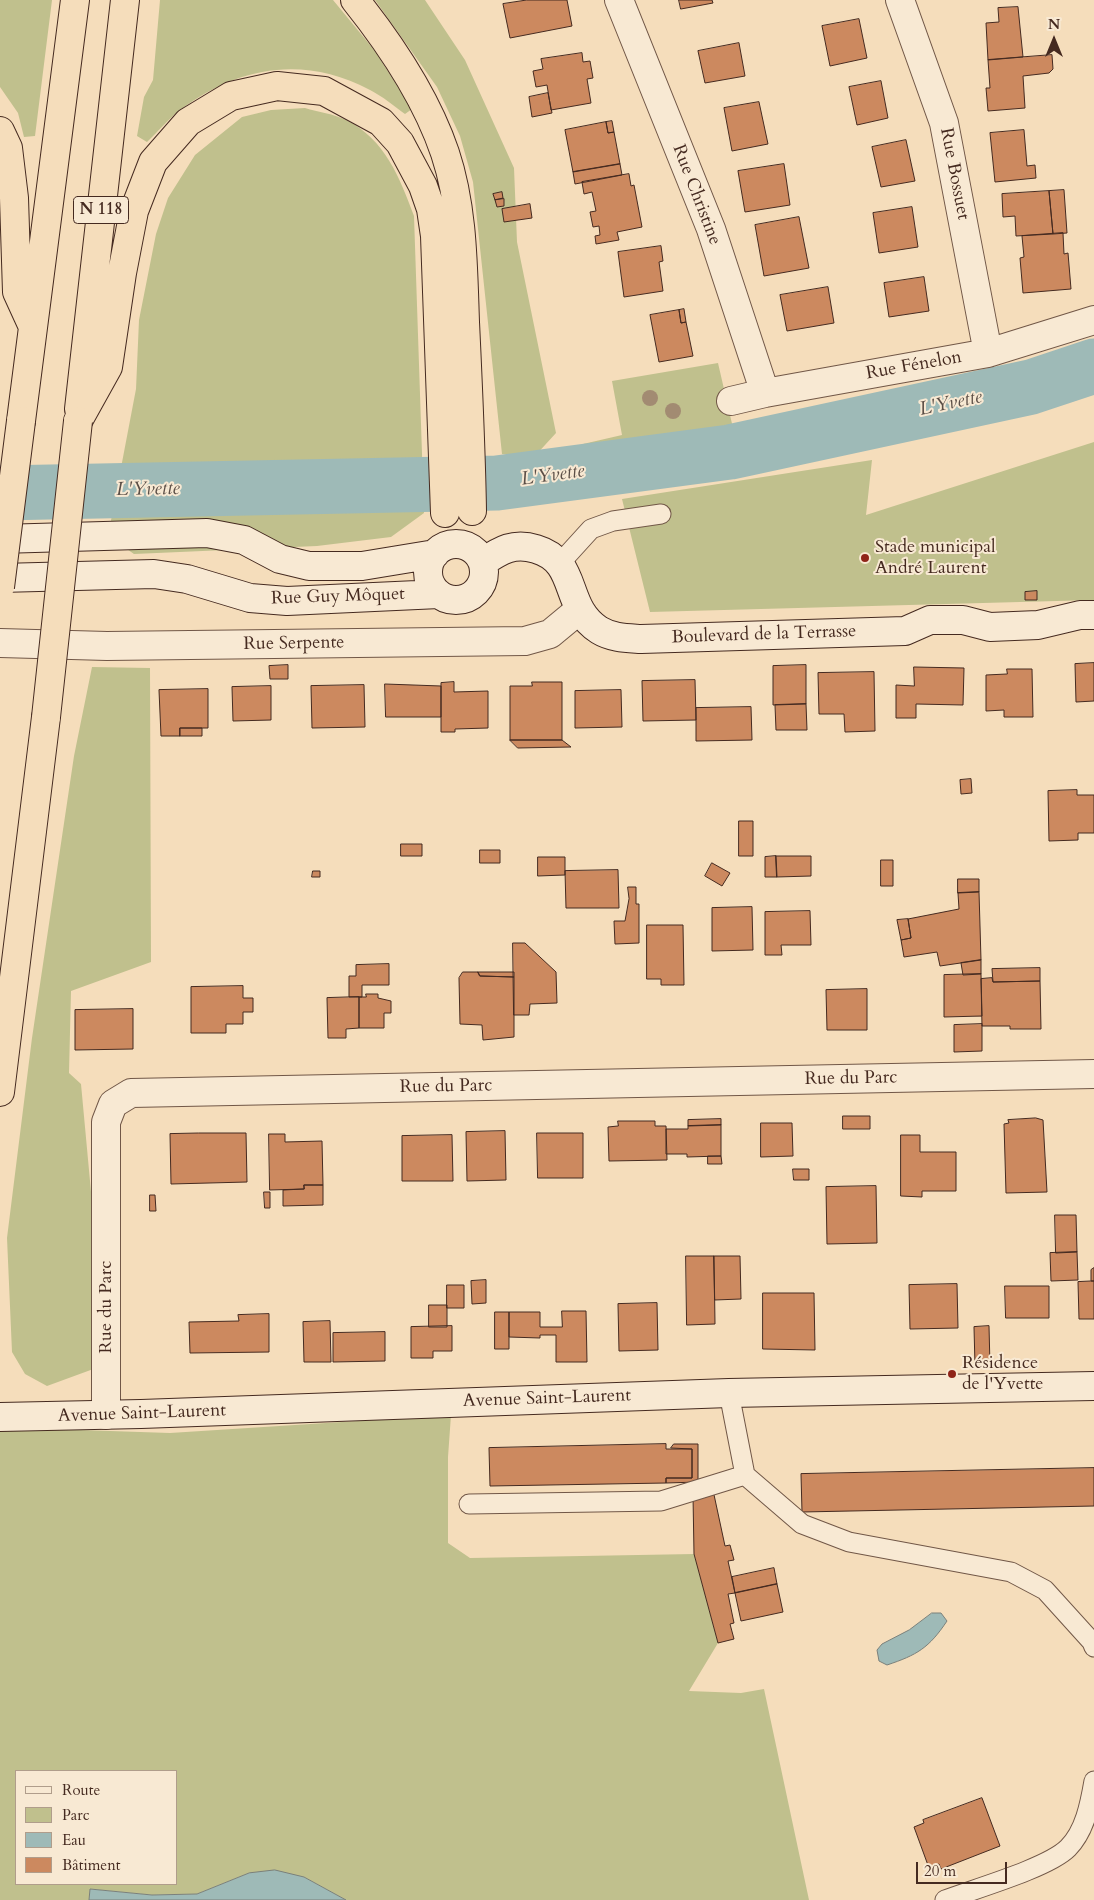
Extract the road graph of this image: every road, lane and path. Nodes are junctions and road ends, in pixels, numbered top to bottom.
1 (75, 0) edge
2 (125, 0) edge
3 (355, 0) edge
4 (619, 0) edge
5 (900, 0) edge
6 (0, 131) edge
7 (1094, 320) edge
8 (33, 327) junction
9 (988, 353) junction
10 (765, 393) junction
11 (731, 401) dead end
12 (78, 421) junction
13 (472, 511) joint
14 (445, 513) joint
15 (661, 514) dead end
16 (0, 539) edge
17 (440, 550) junction
18 (479, 556) junction
19 (560, 562) junction
20 (0, 578) edge
21 (0, 587) edge
22 (439, 594) junction
23 (579, 610) junction
24 (1094, 615) edge
25 (0, 642) edge
26 (1094, 1074) edge
27 (0, 1092) edge
28 (1094, 1386) edge
29 (729, 1393) junction
30 (0, 1416) edge
31 (106, 1416) junction
32 (745, 1475) junction
33 (469, 1504) dead end
34 (1094, 1647) edge
35 (1094, 1781) edge
36 (945, 1900) edge

1 - 8 highway, N 118
2 - 12 highway, N 118
3 - 13 highway
4 - 10 street, Rue Christine
5 - 9 street, Rue Bossuet
6 - 8 highway
7 - 9 street, Rue Fénelon
8 - 21 highway, N 118, bridge
9 - 10 street, Rue Fénelon
10 - 11 street, Rue Fénelon
12 - 14 highway
12 - 27 highway, N 118, bridge
13 - 18 street
14 - 17 street
15 - 19 lane
16 - 17 street, Rue Guy Môquet
17 - 18 street
17 - 22 street
18 - 19 street
18 - 22 street
19 - 23 street, Boulevard de la Terrasse
20 - 22 street, Rue Guy Môquet
23 - 24 street, Boulevard de la Terrasse
23 - 25 street, Rue Serpente
26 - 31 street, Rue du Parc
28 - 29 street, Avenue Saint-Laurent
29 - 31 street, Avenue Saint-Laurent
29 - 32 lane
30 - 31 street, Avenue Saint-Laurent
32 - 33 lane
32 - 34 lane
35 - 36 lane

